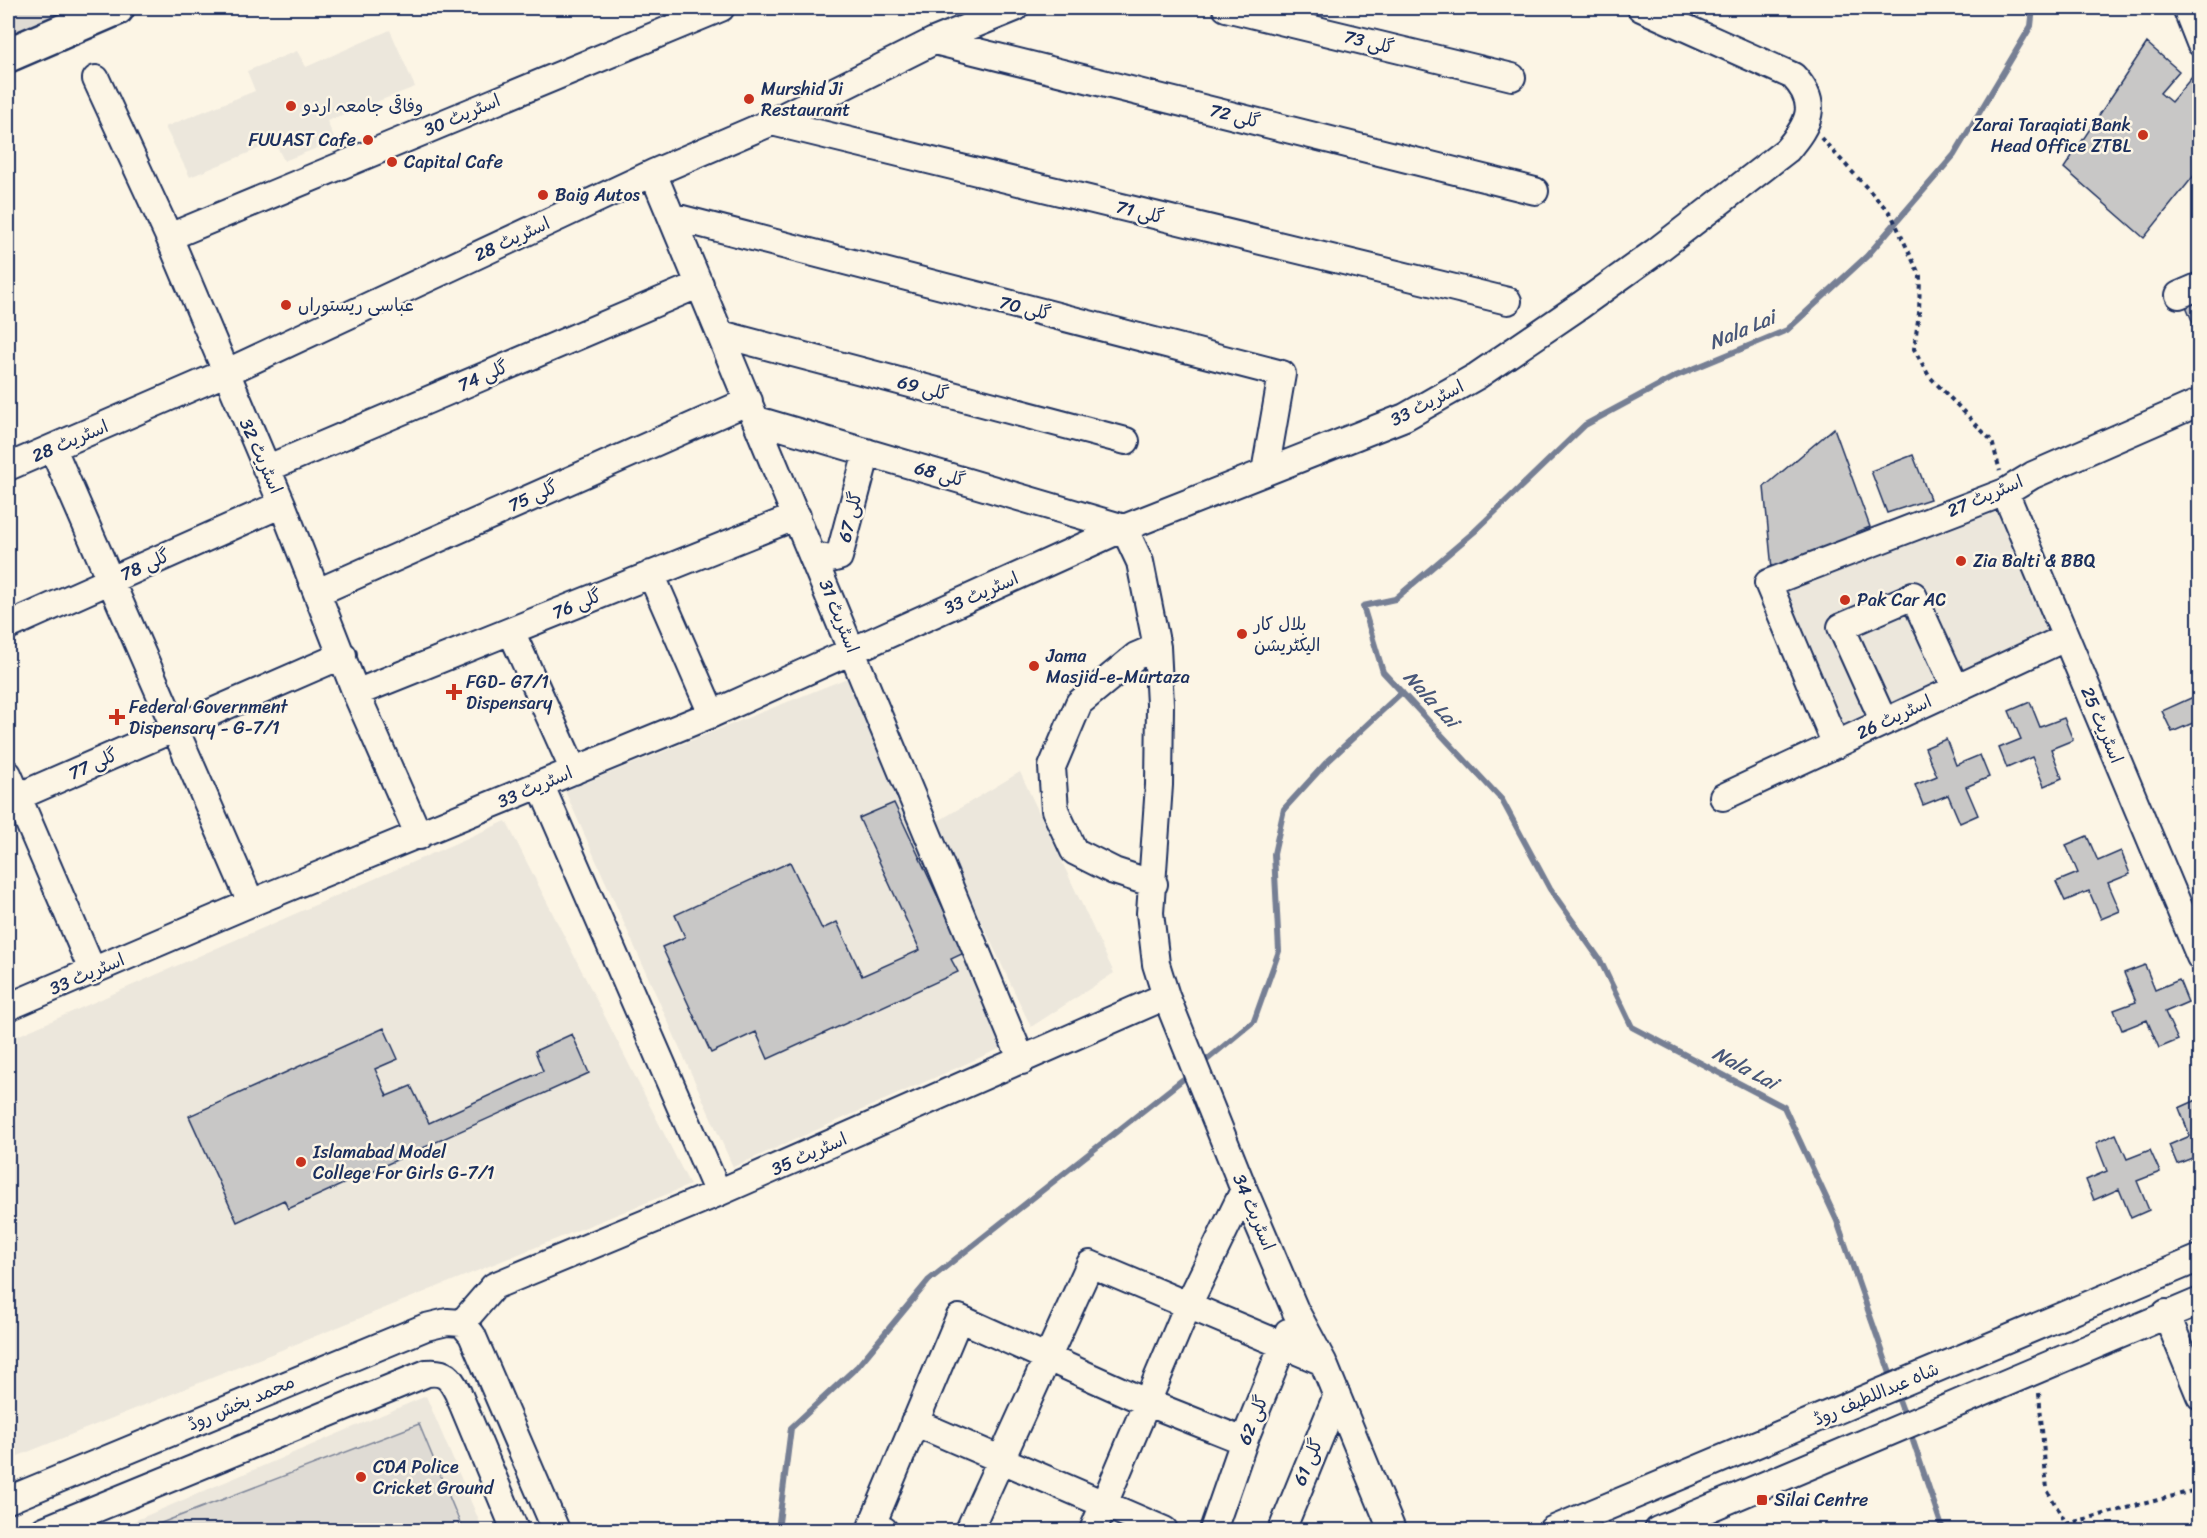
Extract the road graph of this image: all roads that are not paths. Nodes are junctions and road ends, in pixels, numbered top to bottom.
1 (117, 8) edge
2 (722, 8) edge
3 (1015, 8) edge
4 (1226, 8) edge
5 (1641, 8) edge
6 (2187, 10) dead end
7 (934, 41) junction
8 (2199, 43) edge
9 (8, 55) edge
10 (1512, 77) dead end
11 (96, 79) dead end
12 (772, 122) junction
13 (653, 173) junction
14 (1535, 191) dead end
15 (671, 216) junction
16 (169, 237) junction
17 (700, 284) junction
18 (1509, 302) dead end
19 (721, 334) junction
20 (225, 373) junction
21 (2199, 402) edge
22 (753, 410) junction
23 (1126, 441) dead end
24 (53, 449) junction
25 (867, 452) junction
26 (8, 467) edge
27 (266, 469) junction
28 (1265, 472) junction
29 (2006, 492) junction
30 (282, 504) junction
31 (797, 516) junction
32 (1124, 528) junction
33 (814, 556) junction
34 (651, 574) junction
35 (110, 580) junction
36 (318, 592) junction
37 (8, 626) edge
38 (511, 631) junction
39 (2065, 638) junction
40 (1157, 646) junction
41 (853, 651) junction
42 (343, 655) junction
43 (1956, 689) junction
44 (357, 693) junction
45 (712, 714) junction
46 (1884, 722) junction
47 (175, 728) junction
48 (1836, 745) junction
49 (574, 771) junction
50 (541, 786) junction
51 (11, 790) edge
52 (1723, 797) dead end
53 (418, 836) junction
54 (1154, 884) junction
55 (251, 903) junction
56 (2199, 957) edge
57 (93, 972) junction
58 (1166, 996) junction
59 (8, 1007) edge
60 (1022, 1061) junction
61 (1244, 1190) junction
62 (718, 1194) junction
63 (2199, 1258) edge
64 (2199, 1300) edge
65 (1189, 1303) junction
66 (1295, 1310) junction
67 (2166, 1313) junction
68 (467, 1329) junction
69 (1284, 1346) junction
70 (1047, 1358) junction
71 (1323, 1362) junction
72 (1337, 1395) junction
73 (2199, 1396) edge
74 (1146, 1402) junction
75 (914, 1422) junction
76 (1244, 1441) junction
77 (1000, 1459) junction
78 (8, 1500) edge
79 (1102, 1505) junction
80 (44, 1530) edge
81 (515, 1530) edge
82 (556, 1530) edge
83 (884, 1530) edge
84 (969, 1530) edge
85 (1093, 1530) edge
86 (1164, 1530) edge
87 (1213, 1530) edge
88 (1282, 1530) edge
89 (1392, 1530) edge
90 (1552, 1530) edge
91 (1658, 1530) edge

1 - 9 main road
2 - 16 street, اسٹریٹ 30
3 - 7 street, اسٹریٹ 28
4 - 10 street, گلی 73
5 - 28 street, اسٹریٹ 33
6 - 8 street
7 - 12 street, اسٹریٹ 28
7 - 14 street, گلی 72
11 - 16 street, اسٹریٹ 32
12 - 13 street, اسٹریٹ 28
12 - 18 street, گلی 71
13 - 15 street, اسٹریٹ 31
13 - 20 street, اسٹریٹ 28
15 - 17 street, اسٹریٹ 31
15 - 28 street, گلی 70
16 - 20 street, اسٹریٹ 32
17 - 19 street, اسٹریٹ 31
17 - 27 street, گلی 74
19 - 22 street, اسٹریٹ 31
19 - 23 street, گلی 69
20 - 24 street, اسٹریٹ 28
20 - 27 street, اسٹریٹ 32
21 - 29 street, اسٹریٹ 27
22 - 25 street, گلی 68
22 - 31 street, اسٹریٹ 31
22 - 36 street, گلی 75
24 - 26 street, اسٹریٹ 28
24 - 35 street
25 - 32 street, گلی 68
25 - 33 street, گلی 67
27 - 30 street, اسٹریٹ 32
28 - 32 street, اسٹریٹ 33
29 - 39 street, اسٹریٹ 25
29 - 48 street, اسٹریٹ 27
30 - 35 street, گلی 78
30 - 36 street, اسٹریٹ 32
31 - 33 street, اسٹریٹ 31
31 - 34 street, گلی 76
32 - 40 street, اسٹریٹ 34
32 - 41 street, اسٹریٹ 33
33 - 41 street, اسٹریٹ 31
34 - 38 street, گلی 76
34 - 45 street
35 - 37 street, گلی 78
35 - 47 street
36 - 42 street, اسٹریٹ 32
38 - 44 street, گلی 76
38 - 49 street
39 - 43 street, اسٹریٹ 26
39 - 56 street, اسٹریٹ 25
40 - 54 street, اسٹریٹ 34
40 - 54 street
41 - 45 street, اسٹریٹ 33
41 - 60 street, اسٹریٹ 31
42 - 44 street, اسٹریٹ 32
42 - 47 street, گلی 77
43 - 46 street, اسٹریٹ 26
43 - 46 street
44 - 53 street, اسٹریٹ 32
45 - 49 street, اسٹریٹ 33
46 - 48 street, اسٹریٹ 26
47 - 51 street, گلی 77
47 - 55 street
48 - 52 street, اسٹریٹ 26
49 - 50 street, اسٹریٹ 33
50 - 53 street, اسٹریٹ 33
50 - 62 street
51 - 57 street
53 - 55 street, اسٹریٹ 33
54 - 58 street, اسٹریٹ 34
55 - 57 street, اسٹریٹ 33
57 - 59 street, اسٹریٹ 33
58 - 60 street, اسٹریٹ 35
58 - 61 street, اسٹریٹ 34
60 - 62 street, اسٹریٹ 35
61 - 65 street
61 - 66 street, اسٹریٹ 34
62 - 68 street, اسٹریٹ 35
63 - 90 street, شاہ عبداللطیف روڈ
64 - 67 street
65 - 69 street
65 - 70 street
65 - 74 street
66 - 69 street, گلی 62
66 - 71 street, اسٹریٹ 34
67 - 73 street
67 - 91 street
68 - 78 street, محمد بخش روڈ
68 - 82 street
69 - 71 street
69 - 76 street, گلی 62
70 - 74 street
70 - 75 street
70 - 77 street
71 - 72 street, اسٹریٹ 34
72 - 88 street, گلی 61
72 - 89 street, اسٹریٹ 34
74 - 76 street
74 - 79 street
75 - 77 street
75 - 83 street
76 - 87 street, گلی 62
77 - 79 street
77 - 84 street
79 - 85 street
79 - 86 street
80 - 81 street

